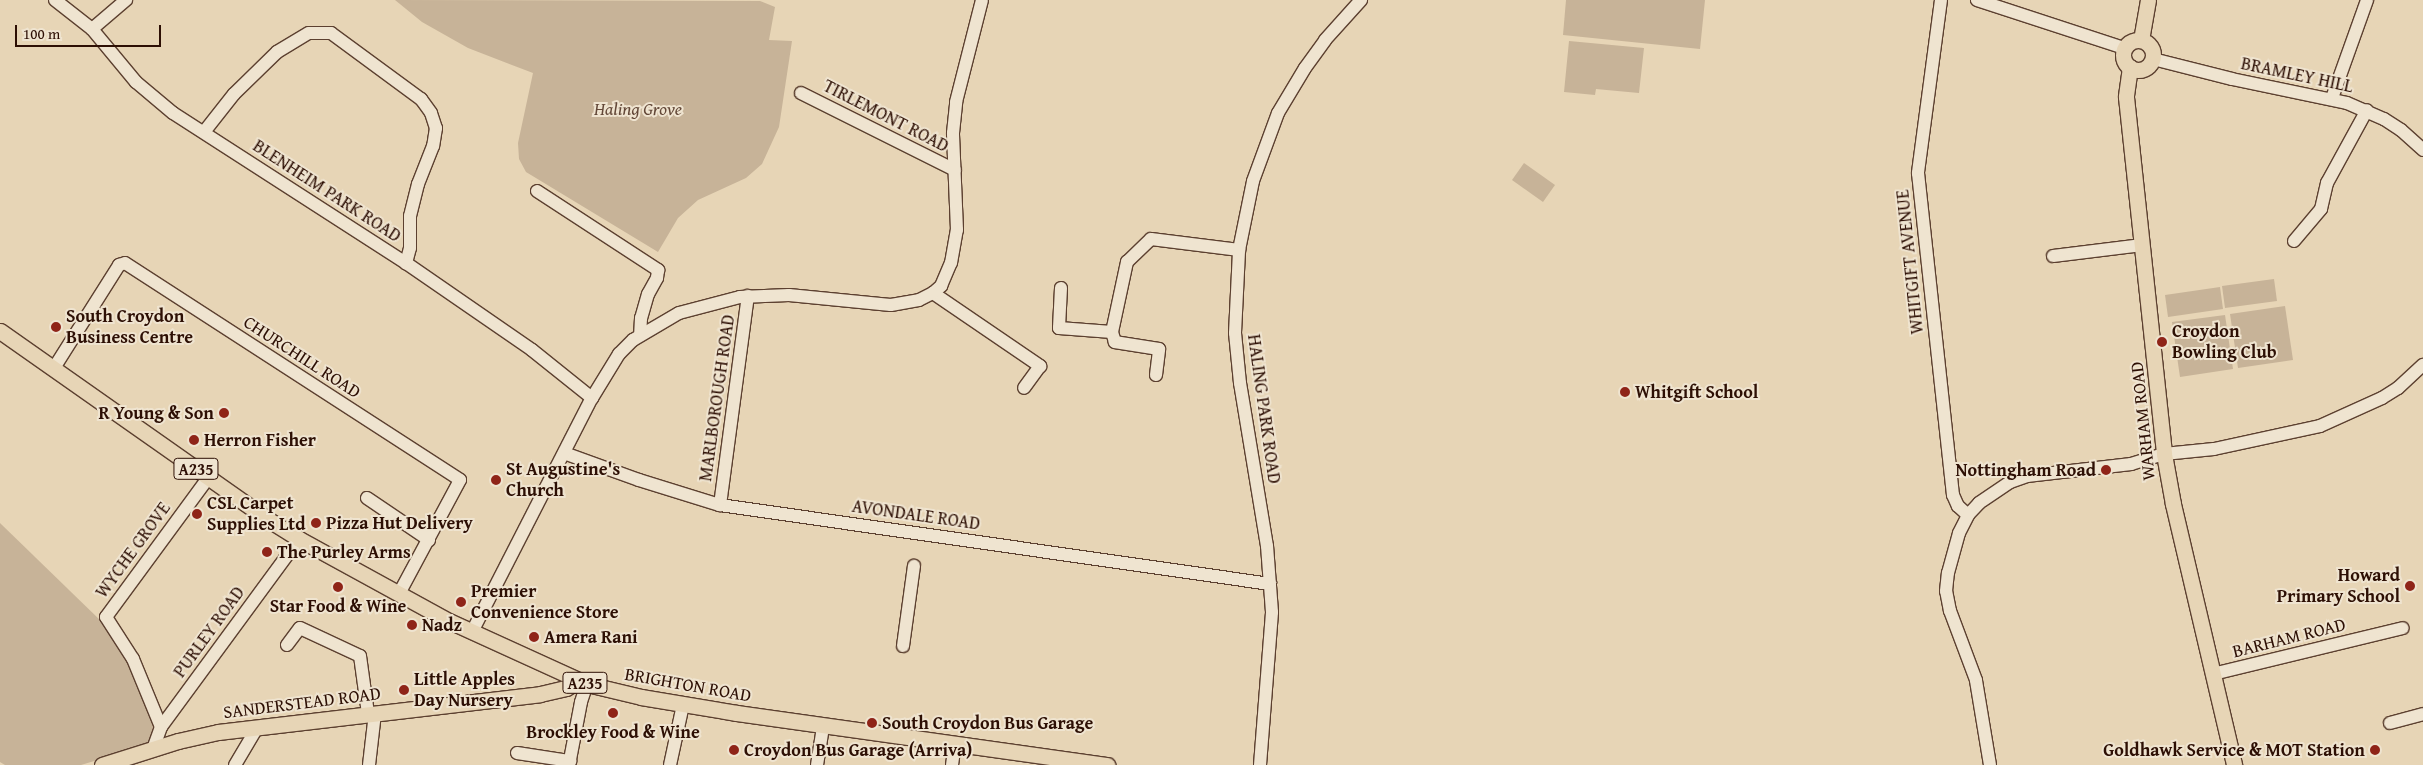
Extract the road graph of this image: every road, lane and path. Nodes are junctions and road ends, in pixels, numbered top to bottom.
1 (55, 0) edge
2 (126, 0) edge
3 (982, 0) edge
4 (1347, 0) edge
5 (1361, 0) edge
6 (1941, 0) edge
7 (1977, 0) edge
8 (2148, 0) edge
9 (2366, 0) edge
10 (1348, 13) junction
11 (92, 28) junction
12 (2141, 40) junction
13 (2124, 48) junction
14 (2153, 57) junction
15 (2130, 67) junction
16 (801, 93) dead end
17 (2332, 98) junction
18 (2367, 110) junction
19 (204, 132) junction
20 (2423, 150) edge
21 (956, 170) junction
22 (537, 191) dead end
23 (2294, 241) dead end
24 (2142, 245) junction
25 (1239, 250) junction
26 (2053, 256) dead end
27 (406, 263) junction
28 (1061, 288) dead end
29 (934, 293) junction
30 (748, 296) junction
31 (0, 331) edge
32 (1112, 332) junction
33 (640, 335) junction
34 (2423, 365) edge
35 (54, 368) junction
36 (1156, 375) dead end
37 (1024, 388) dead end
38 (592, 398) junction
39 (564, 453) junction
40 (2164, 454) junction
41 (208, 478) junction
42 (367, 498) dead end
43 (720, 505) junction
44 (1968, 515) junction
45 (299, 539) junction
46 (428, 540) junction
47 (914, 566) dead end
48 (1270, 584) junction
49 (399, 594) junction
50 (2403, 628) dead end
51 (472, 632) junction
52 (288, 645) dead end
53 (902, 646) dead end
54 (557, 670) junction
55 (2213, 674) junction
56 (583, 682) junction
57 (540, 694) junction
58 (682, 705) junction
59 (372, 714) junction
60 (2423, 714) edge
61 (2390, 723) dead end
62 (823, 726) junction
63 (161, 727) junction
64 (257, 728) junction
65 (956, 744) junction
66 (153, 749) junction
67 (517, 754) dead end
68 (570, 763) edge
69 (1088, 764) edge
70 (102, 765) edge
71 (235, 765) edge
72 (369, 765) edge
73 (670, 765) edge
74 (817, 765) edge
75 (952, 765) edge
76 (1107, 765) edge
77 (1260, 765) edge
78 (1990, 765) edge
79 (2234, 765) edge

1 - 11 street, BLENHEIM PARK ROAD
2 - 11 street
3 - 21 street
4 - 10 street
5 - 10 street, HALING PARK ROAD
6 - 44 street, WHITGIFT AVENUE
7 - 13 street
8 - 12 main road
9 - 17 street
10 - 25 street, HALING PARK ROAD
11 - 19 street, BLENHEIM PARK ROAD
12 - 13 main road
12 - 14 main road
13 - 15 main road
14 - 15 main road
14 - 17 street, BRAMLEY HILL
15 - 24 main road, WARHAM ROAD
16 - 21 street, TIRLEMONT ROAD
17 - 18 street, BRAMLEY HILL
18 - 20 street, BRAMLEY HILL
18 - 23 street
19 - 27 street, BLENHEIM PARK ROAD
19 - 27 street
21 - 29 street
22 - 33 street
24 - 26 street
24 - 40 main road, WARHAM ROAD
25 - 32 street
25 - 48 street, HALING PARK ROAD
27 - 38 street, BLENHEIM PARK ROAD
28 - 32 street
29 - 30 street
29 - 37 street
30 - 33 street
30 - 43 street, MARLBOROUGH ROAD
31 - 35 main road, BRIGHTON ROAD / A235
32 - 36 street
33 - 38 street
34 - 40 street
35 - 41 main road, BRIGHTON ROAD / A235
35 - 46 street, CHURCHILL ROAD
38 - 39 street
39 - 43 street, AVONDALE ROAD
39 - 51 street
40 - 44 street
40 - 55 main road, WARHAM ROAD
41 - 45 main road, BRIGHTON ROAD / A235
41 - 63 street, WYCHE GROVE
42 - 46 street
43 - 48 street, AVONDALE ROAD
44 - 78 street
45 - 49 main road, BRIGHTON ROAD / A235
45 - 63 street, PURLEY ROAD
46 - 49 street, CHURCHILL ROAD
47 - 53 street
48 - 77 street, HALING PARK ROAD
49 - 51 main road, BRIGHTON ROAD / A235
50 - 55 street, BARHAM ROAD
51 - 54 main road, BRIGHTON ROAD / A235
52 - 59 street
54 - 56 main road, BRIGHTON ROAD / A235
54 - 57 main road
55 - 79 main road, WARHAM ROAD
56 - 57 main road, SANDERSTEAD ROAD
56 - 58 main road, BRIGHTON ROAD / A235
56 - 68 street
57 - 59 main road, SANDERSTEAD ROAD
58 - 62 main road, BRIGHTON ROAD / A235
58 - 73 street
59 - 64 main road, SANDERSTEAD ROAD
59 - 72 street
60 - 61 street
62 - 65 main road, BRIGHTON ROAD / A235
62 - 74 street
63 - 66 street, PURLEY ROAD
64 - 66 main road, SANDERSTEAD ROAD
64 - 71 street
65 - 69 main road, BRIGHTON ROAD / A235
65 - 75 street
66 - 70 main road, SANDERSTEAD ROAD
67 - 68 street
69 - 76 main road, BRIGHTON ROAD / A235

